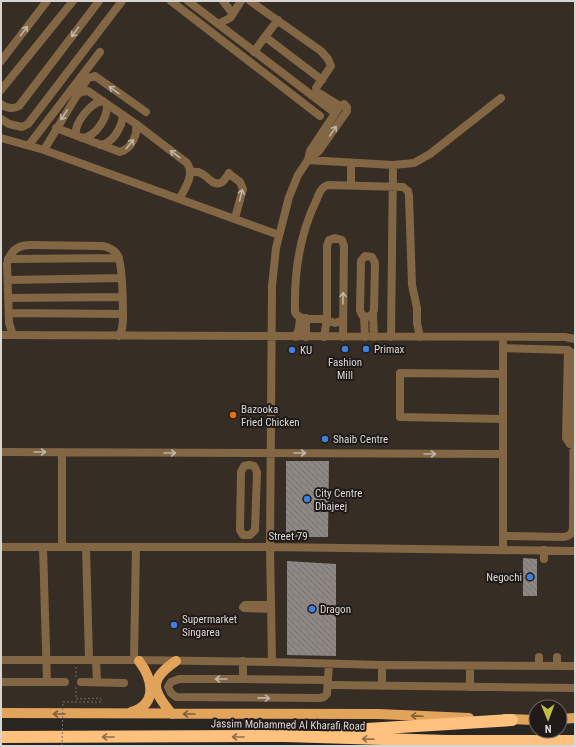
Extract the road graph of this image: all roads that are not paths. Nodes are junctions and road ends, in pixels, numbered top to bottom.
1 (47, 1) edge
2 (73, 1) edge
3 (98, 1) edge
4 (122, 1) edge
5 (171, 1) edge
6 (188, 1) edge
7 (223, 1) edge
8 (241, 1) edge
9 (250, 1) edge
10 (233, 14) junction
11 (278, 20) junction
12 (218, 24) junction
13 (264, 38) junction
14 (100, 52) dead end
15 (254, 52) junction
16 (1, 61) edge
17 (322, 80) junction
18 (1, 90) edge
19 (77, 95) junction
20 (501, 98) dead end
21 (105, 103) junction
22 (1, 104) edge
23 (338, 109) junction
24 (146, 112) dead end
25 (123, 115) junction
26 (320, 116) dead end
27 (1, 120) edge
28 (136, 124) junction
29 (56, 128) junction
30 (79, 136) junction
31 (1, 138) edge
32 (29, 145) junction
33 (101, 145) junction
34 (44, 150) junction
35 (308, 160) junction
36 (351, 163) junction
37 (393, 165) junction
38 (190, 173) junction
39 (351, 185) junction
40 (393, 187) junction
41 (180, 198) junction
42 (235, 218) junction
43 (279, 235) junction
44 (119, 258) junction
45 (8, 259) junction
46 (121, 278) junction
47 (8, 280) junction
48 (122, 296) junction
49 (8, 298) junction
50 (9, 313) junction
51 (373, 313) junction
52 (123, 314) junction
53 (364, 316) junction
54 (303, 318) junction
55 (343, 318) junction
56 (327, 319) junction
57 (1, 335) edge
58 (14, 335) junction
59 (119, 336) junction
60 (272, 337) junction
61 (296, 337) junction
62 (306, 337) junction
63 (324, 337) junction
64 (343, 337) junction
65 (365, 337) junction
66 (374, 337) junction
67 (391, 337) junction
68 (417, 337) junction
69 (503, 337) junction
70 (575, 339) edge
71 (503, 348) junction
72 (503, 374) junction
73 (503, 419) junction
74 (575, 446) edge
75 (1, 452) edge
76 (62, 452) junction
77 (272, 453) junction
78 (503, 454) junction
79 (256, 509) junction
80 (271, 509) junction
81 (574, 526) edge
82 (503, 536) junction
83 (1, 547) edge
84 (43, 547) junction
85 (62, 547) junction
86 (86, 547) junction
87 (136, 547) junction
88 (270, 547) junction
89 (504, 550) junction
90 (575, 551) edge
91 (539, 657) dead end
92 (557, 657) dead end
93 (1, 660) edge
94 (46, 660) junction
95 (92, 660) junction
96 (137, 660) junction
97 (176, 661) junction
98 (243, 662) junction
99 (272, 662) junction
100 (329, 664) junction
101 (382, 665) junction
102 (470, 666) junction
103 (539, 666) junction
104 (557, 666) junction
105 (575, 666) edge
106 (243, 679) junction
107 (1, 682) edge
108 (47, 682) junction
109 (65, 682) dead end
110 (80, 682) dead end
111 (97, 682) junction
112 (124, 683) dead end
113 (330, 683) junction
114 (382, 686) junction
115 (470, 687) junction
116 (575, 688) edge
117 (1, 714) edge
118 (125, 714) junction
119 (172, 714) junction
120 (512, 720) junction
121 (528, 720) edge
122 (285, 736) junction
123 (1, 737) edge
124 (575, 741) edge

16 -> 1 street
2 - 18 street
3 -> 22 street
4 - 27 street
5 - 26 street
6 - 12 street
7 - 10 street
8 - 10 street
9 - 11 street
10 - 12 street
11 - 13 street
11 - 17 street
12 - 15 street
13 - 15 street
13 - 17 street
14 - 32 street
15 - 23 street
17 - 23 street
19 - 21 street
24 -> 19 street
19 -> 29 street
20 - 37 street
21 - 25 street
21 - 30 street
21 - 30 street
23 - 35 street
35 -> 23 street
25 - 28 street
25 - 33 street
33 -> 28 street
38 -> 28 street
29 - 30 street
29 - 34 street
30 - 33 street
31 - 32 street
32 - 34 street
34 - 41 street
35 - 36 street
35 - 43 street
36 - 37 street
36 - 39 street
37 - 40 street
38 - 41 street
42 -> 38 street
39 - 40 street
39 - 54 street
40 - 67 street
40 - 68 street
41 - 42 street
42 - 43 street
43 - 60 street
44 - 45 street
44 - 45 street
44 - 46 street
45 - 47 street
46 - 47 street
46 - 48 street
47 - 49 street
48 - 49 street
48 - 52 street
49 - 50 street
50 - 52 street
50 - 58 street
51 - 53 street
51 - 53 street
51 - 66 street
52 - 59 street
53 - 65 street
54 - 56 street
54 - 61 street
54 - 62 street
55 - 56 street
55 -> 56 street
55 - 64 street
56 - 63 street
57 - 58 street
58 - 59 street
59 - 60 street
60 - 61 street
60 - 77 street
61 - 62 street
62 - 63 street
63 - 64 street
64 - 65 street
65 - 66 street
66 - 67 street
67 - 68 street
68 - 69 street
69 - 70 street
69 - 71 street
71 - 72 street
71 - 74 street
72 - 73 street
72 - 73 street
73 - 78 street
74 - 81 street
75 -> 76 street
76 -> 77 street
76 - 85 street
77 -> 78 street
77 - 80 street
78 - 82 street
79 - 79 street
79 - 80 street
80 - 88 street
81 - 82 street
82 - 89 street
83 - 84 street, Street 79
84 - 85 street, Street 79
84 - 94 street
85 - 86 street, Street 79
86 - 87 street, Street 79
86 - 95 street
87 - 88 street, Street 79
87 - 96 street
88 - 89 street, Street 79
88 - 99 street
89 - 90 street, Street 79
91 - 103 street
92 - 104 street
93 - 94 street
94 - 95 street
94 - 108 street
95 - 96 street
95 - 111 street
96 - 97 street
96 - 118 main road
97 - 98 street
97 - 119 main road
98 - 99 street
98 - 106 street
99 - 100 street
100 - 101 street
100 - 113 street
101 - 102 street
101 - 114 street
102 - 103 street
102 - 115 street
103 - 104 street
104 - 105 street
106 - 113 street
106 -> 113 street
107 - 108 street
108 - 109 street
110 - 111 street
111 - 112 street
113 - 114 street
114 - 115 street
115 - 116 street
118 -> 117 main road
118 - 119 main road
120 -> 119 main road
120 - 121 main road
120 - 122 highway
122 -> 123 highway, Jassim Mohammed Al Kharafi Road
124 -> 122 highway, Jassim Mohammed Al Kharafi Road

